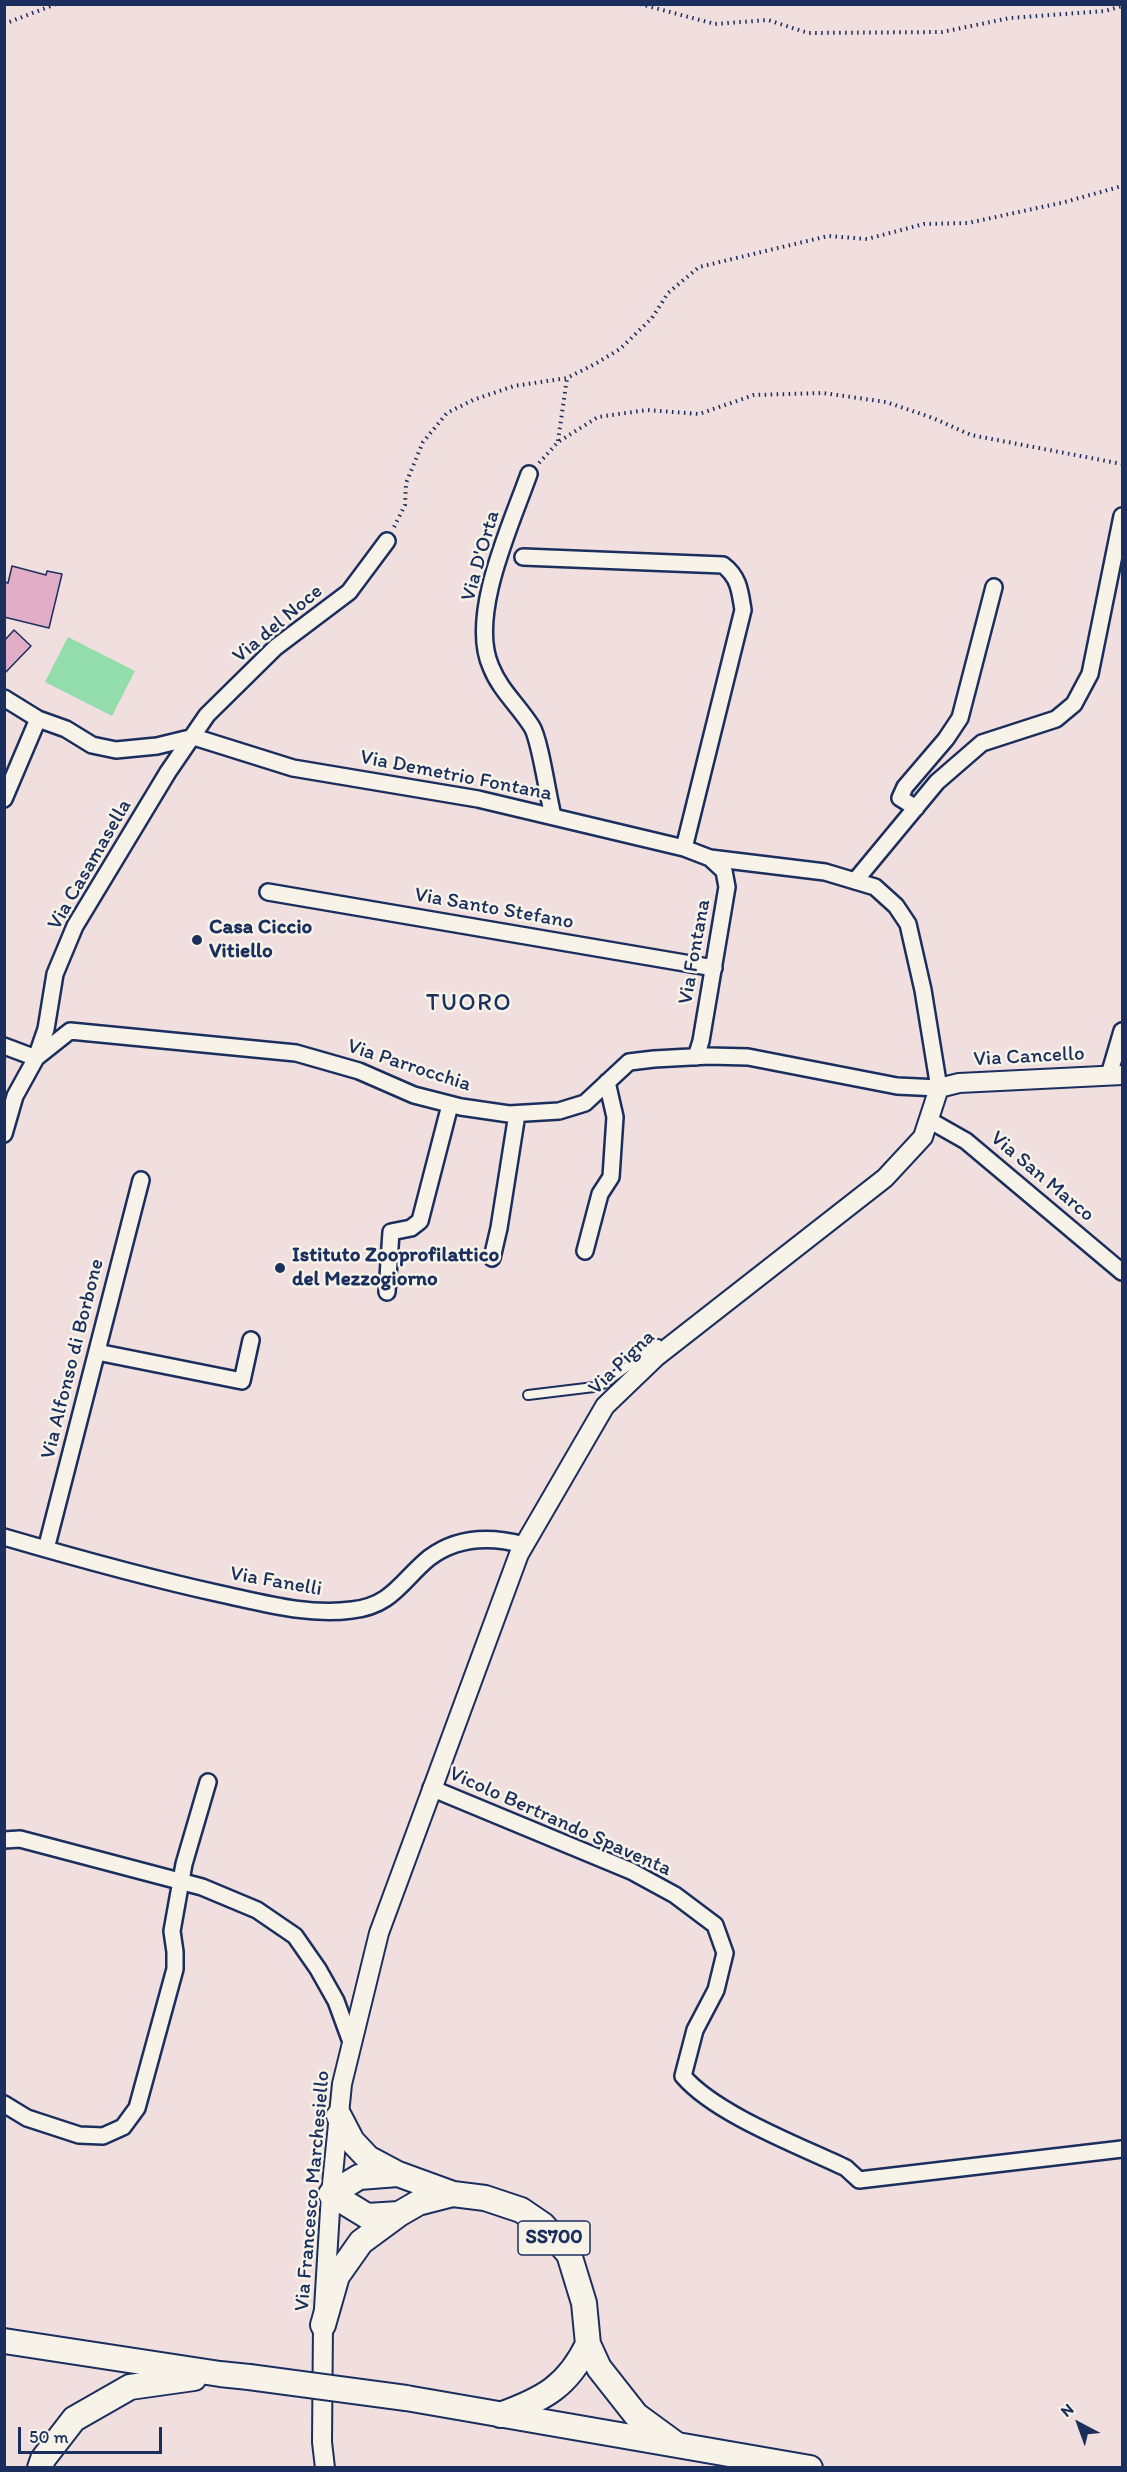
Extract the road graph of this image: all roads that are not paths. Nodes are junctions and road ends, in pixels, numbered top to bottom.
1 (529, 474) road end
2 (1122, 516) edge
3 (387, 541) road end
4 (523, 557) dead end
5 (994, 587) dead end
6 (4, 698) edge
7 (38, 719) junction
8 (194, 737) junction
9 (4, 799) edge
10 (916, 808) junction
11 (553, 816) junction
12 (684, 848) junction
13 (711, 858) junction
14 (855, 881) junction
15 (268, 891) dead end
16 (714, 968) junction
17 (1122, 1031) edge
18 (4, 1046) edge
19 (696, 1056) junction
20 (36, 1058) junction
21 (1116, 1075) edge
22 (607, 1082) junction
23 (939, 1088) junction
24 (450, 1105) junction
25 (517, 1114) junction
26 (929, 1120) junction
27 (4, 1134) edge
28 (141, 1180) dead end
29 (585, 1251) dead end
30 (492, 1258) dead end
31 (1122, 1272) edge
32 (745, 1289) junction
33 (387, 1292) dead end
34 (251, 1340) dead end
35 (97, 1352) junction
36 (528, 1395) dead end
37 (4, 1537) edge
38 (524, 1545) junction
39 (46, 1549) junction
40 (208, 1782) dead end
41 (431, 1788) junction
42 (4, 1840) edge
43 (181, 1882) junction
44 (351, 2042) junction
45 (4, 2104) edge
46 (339, 2116) junction
47 (1122, 2149) edge
48 (398, 2174) junction
49 (331, 2194) junction
50 (453, 2194) junction
51 (399, 2214) junction
52 (323, 2325) junction
53 (4, 2342) edge
54 (588, 2344) junction
55 (220, 2374) junction
56 (500, 2415) junction
57 (677, 2445) junction
58 (40, 2468) edge
59 (325, 2468) edge
60 (810, 2468) edge

1 - 11 street, Via D'Orta
2 - 10 street
3 - 8 street, Via del Noce
4 - 12 street
5 - 10 street
6 - 7 street
7 - 8 street
7 - 9 street
8 - 11 street, Via Demetrio Fontana
8 - 20 street, Via Casamasella
10 - 14 street
11 - 12 street, Via Demetrio Fontana
12 - 13 street, Via Demetrio Fontana
13 - 14 street, Via Demetrio Fontana
13 - 16 street, Via Fontana
14 - 23 street, Via Demetrio Fontana
15 - 16 street, Via Santo Stefano
16 - 19 street, Via Fontana
17 - 21 street
18 - 20 street
19 - 22 street, Via Parrocchia
19 - 23 street, Via Parrocchia
20 - 24 street, Via Parrocchia
20 - 27 street
21 - 23 street, Via Cancello
22 - 25 street, Via Parrocchia
22 - 29 street
23 - 26 street, Via Pigna
24 - 25 street, Via Parrocchia
24 - 33 street
25 - 30 street
26 - 31 street, Via San Marco
26 - 32 street, Via Pigna
28 - 35 street, Via Alfonso di Borbone
32 - 36 lane
32 - 38 street, Via Pigna
34 - 35 street
35 - 39 street, Via Alfonso di Borbone
37 - 39 street, Via Fanelli
38 - 39 street, Via Fanelli
38 - 41 street, Via Pigna
40 - 43 street
41 - 44 street, Via Francesco Marchesiello
41 - 47 street, Vicolo Bertrando Spaventa
42 - 43 street
43 - 44 street
43 - 45 street
44 - 46 street, Via Francesco Marchesiello
46 - 48 highway, SS700
46 - 49 street, Via Francesco Marchesiello
48 - 49 highway, SS700
48 - 50 highway, SS700
49 - 51 highway, SS700
49 - 52 street, Via Francesco Marchesiello
50 - 51 highway, SS700
50 - 54 highway, SS700
51 - 52 highway, SS700
52 - 59 street, Via Francesco Marchesiello
53 - 55 highway, SS700
54 - 56 highway
54 - 57 highway, SS700
55 - 56 highway, SS700, bridge
55 - 58 highway, SS700
56 - 57 highway, SS700
57 - 60 highway, SS700

